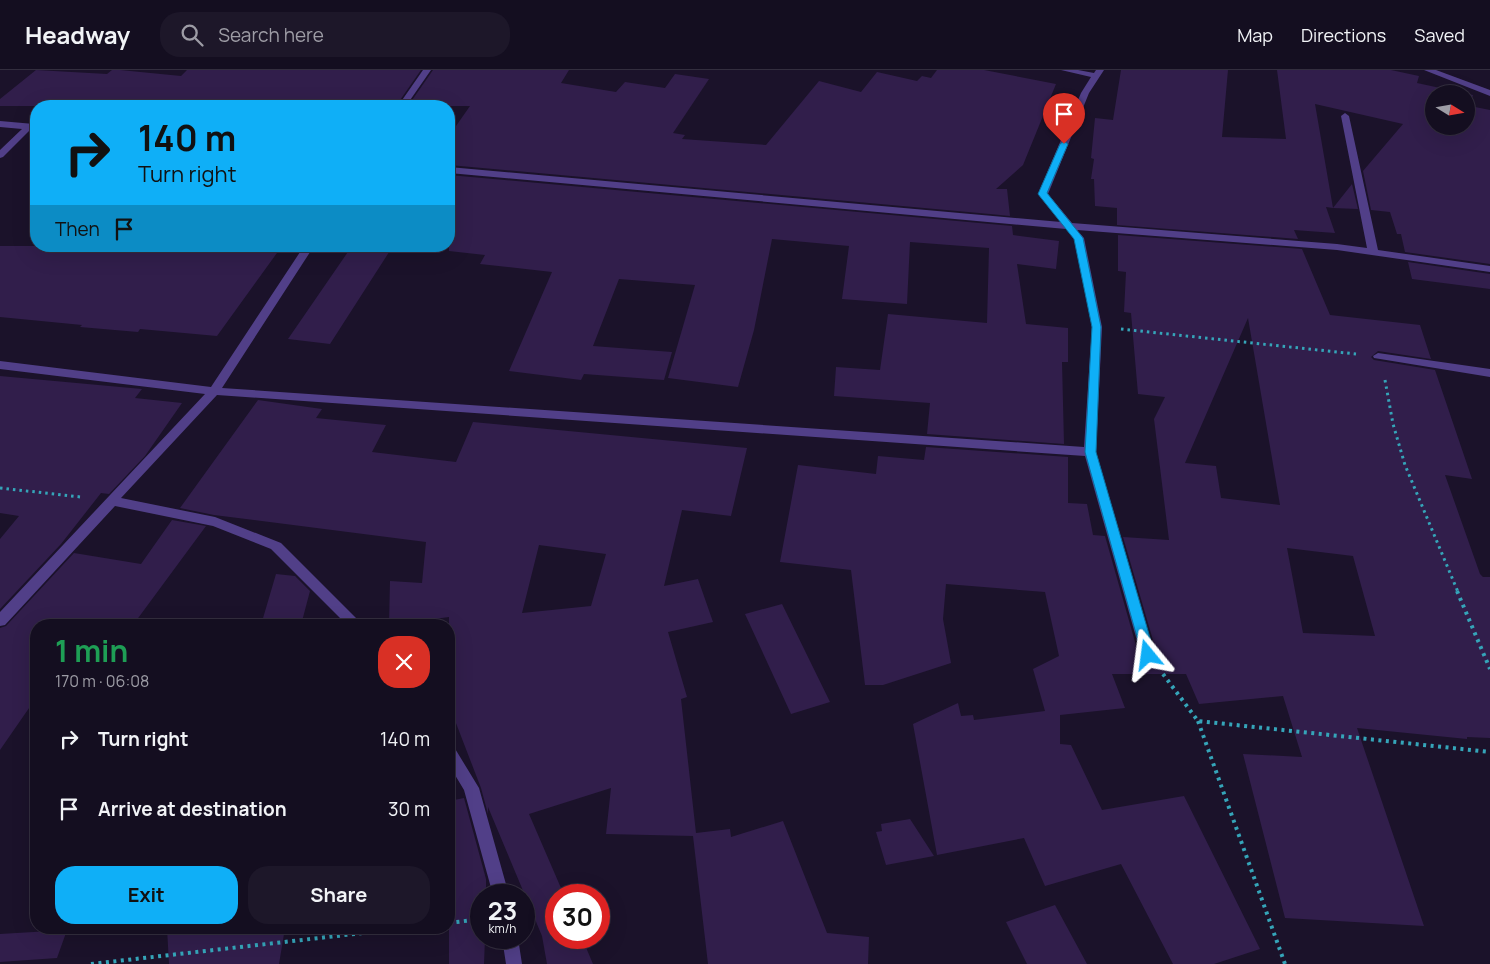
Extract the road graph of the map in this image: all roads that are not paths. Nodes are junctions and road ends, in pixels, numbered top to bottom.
1 (427, 70) edge
2 (1065, 70) edge
3 (1428, 70) edge
4 (1098, 73) edge
5 (1490, 93) edge
6 (406, 100) edge
7 (1345, 116) dead end
8 (0, 124) edge
9 (30, 126) edge
10 (30, 128) edge
11 (0, 155) edge
12 (455, 171) edge
13 (1068, 226) junction
14 (305, 252) edge
15 (1373, 252) junction
16 (1490, 269) edge
17 (1378, 356) road end
18 (0, 365) edge
19 (1490, 373) edge
20 (214, 391) junction
21 (1090, 452) junction
22 (113, 501) junction
23 (350, 619) edge
24 (0, 621) edge
25 (1148, 655) road end
26 (455, 762) edge
27 (498, 884) edge
28 (512, 949) edge
29 (514, 964) edge

1 - 6 street
2 - 4 street
3 - 5 street
4 - 13 street
7 - 15 street
8 - 9 street
10 - 11 street
12 - 13 street
13 - 15 street
13 - 21 street
14 - 20 street
15 - 16 street
17 - 19 street
18 - 20 street
20 - 21 street
20 - 22 street
21 - 25 street
22 - 23 street
22 - 24 street
26 - 27 street
28 - 29 street

